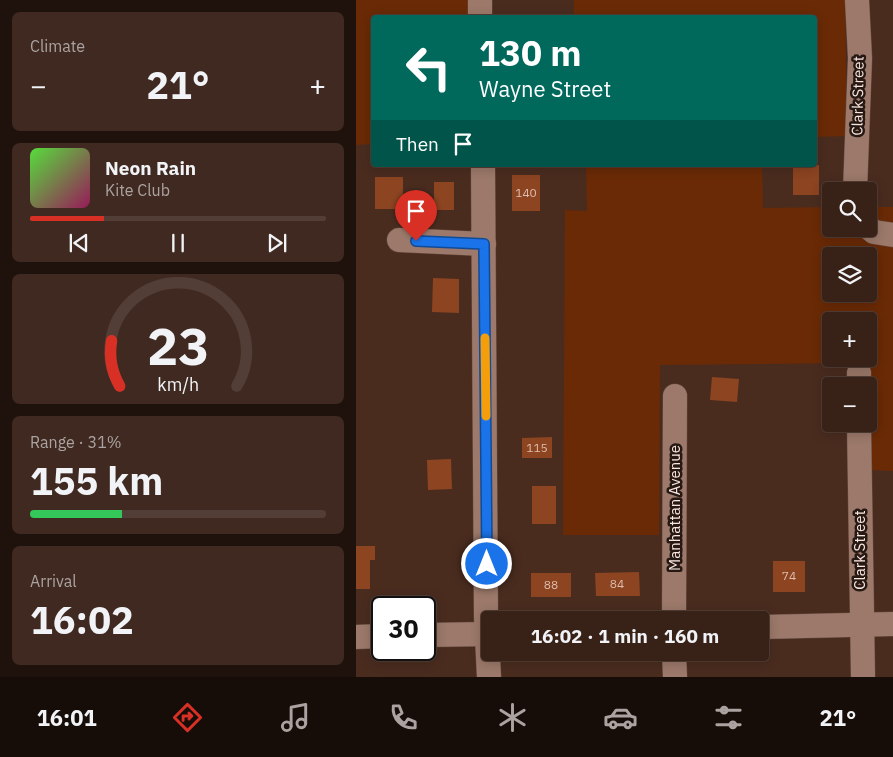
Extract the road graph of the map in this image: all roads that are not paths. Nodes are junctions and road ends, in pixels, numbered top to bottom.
1 (480, 0) edge
2 (856, 0) edge
3 (480, 15) edge
4 (483, 167) edge
5 (855, 182) edge
6 (877, 232) edge
7 (893, 235) edge
8 (399, 240) dead end
9 (484, 244) junction
10 (675, 396) dead end
11 (860, 432) edge
12 (488, 611) edge
13 (674, 611) edge
14 (893, 624) edge
15 (861, 625) junction
16 (769, 627) edge
17 (481, 634) edge
18 (436, 635) edge
19 (371, 636) edge
20 (356, 637) edge
21 (489, 661) edge
22 (674, 661) edge
23 (489, 677) edge
24 (675, 677) edge
25 (863, 677) edge

1 - 3 street
2 - 5 street, Clark Street
4 - 9 street
6 - 7 street
8 - 9 street
9 - 12 street
10 - 13 street, Manhattan Avenue
11 - 15 street, Clark Street
14 - 15 street
15 - 16 street
15 - 25 street, Clark Street
17 - 18 street
19 - 20 street
21 - 23 street
22 - 24 street

